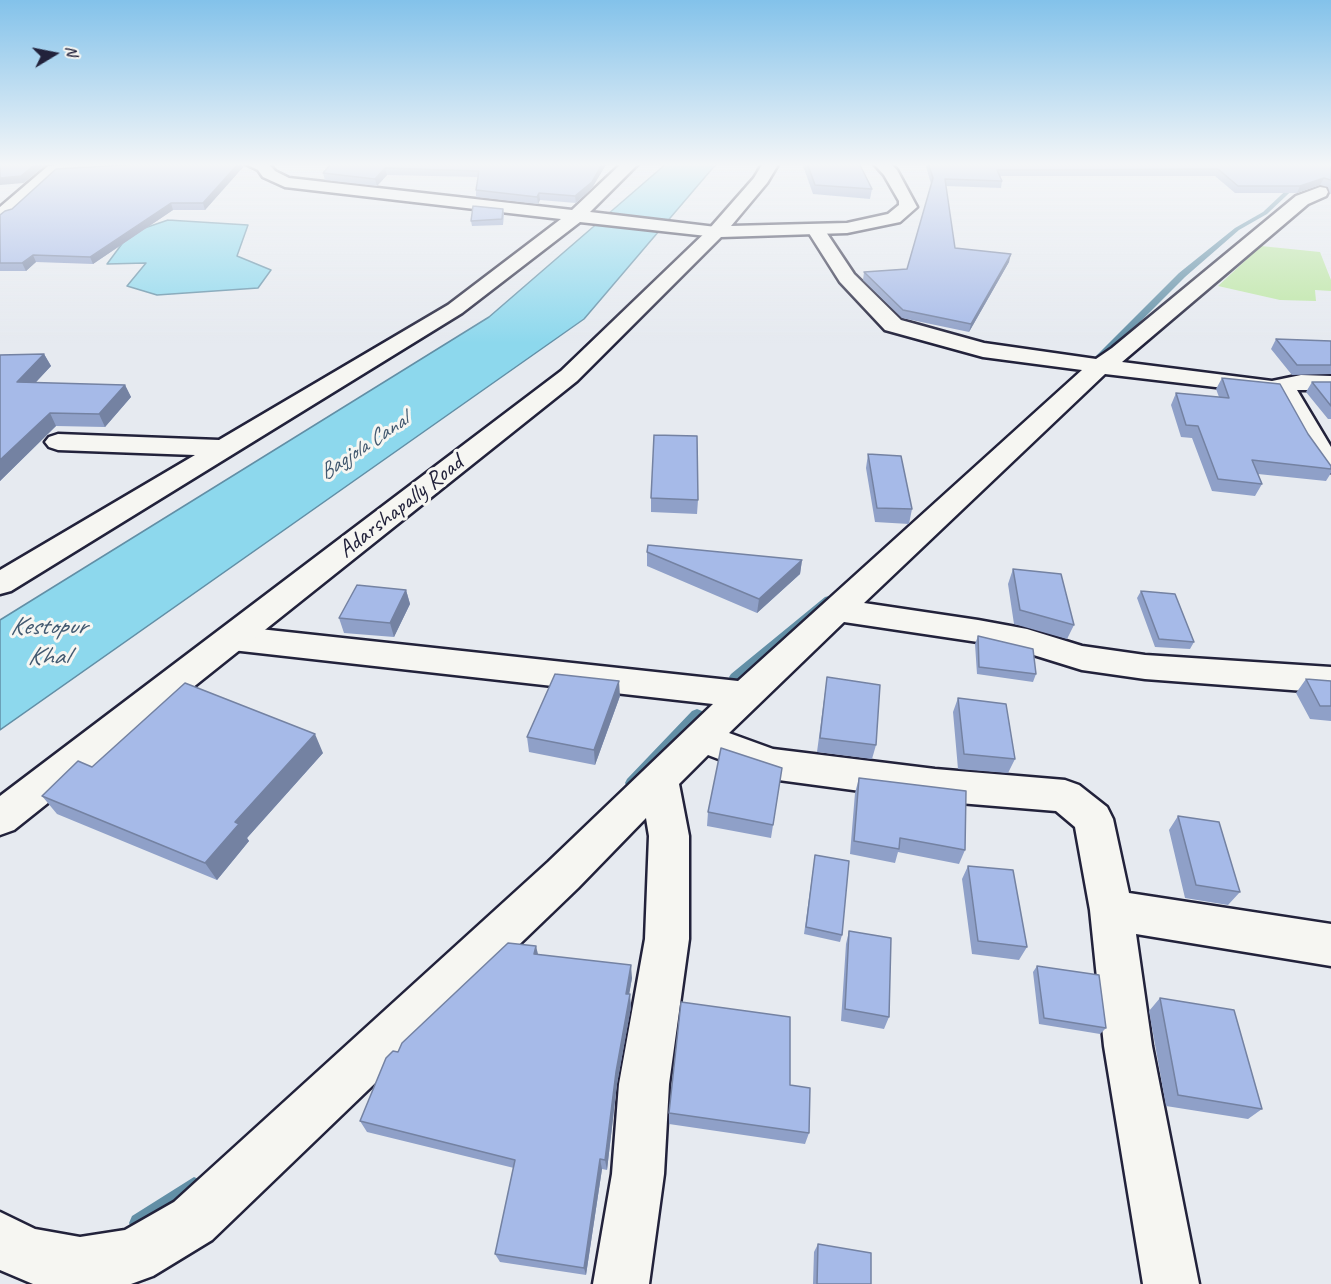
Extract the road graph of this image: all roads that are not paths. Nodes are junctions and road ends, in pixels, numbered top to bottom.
1 (567, 223) edge
2 (631, 223) edge
3 (724, 223) edge
4 (874, 223) edge
5 (1275, 223) edge
6 (816, 230) junction
7 (716, 232) junction
8 (1092, 365) junction
9 (1331, 383) edge
10 (1283, 387) junction
11 (1321, 441) edge
12 (58, 442) dead end
13 (222, 448) junction
14 (1331, 464) edge
15 (7, 575) edge
16 (838, 610) junction
17 (232, 638) junction
18 (1331, 680) edge
19 (745, 695) junction
20 (702, 738) junction
21 (660, 780) junction
22 (0, 818) edge
23 (1111, 910) junction
24 (1331, 945) edge
25 (0, 1239) edge
26 (621, 1284) edge
27 (1171, 1284) edge

1 - 13 street
2 - 7 street
3 - 7 street, Adarshapally Road
4 - 6 street
5 - 8 street
6 - 7 street
6 - 8 street
7 - 17 street, Adarshapally Road
8 - 10 street
8 - 16 street
9 - 10 street
10 - 11 street
11 - 14 street
12 - 13 street
13 - 15 street
16 - 18 street
16 - 19 street
17 - 19 street
17 - 22 street, Adarshapally Road
19 - 20 street
20 - 21 street
20 - 23 street
21 - 25 street
21 - 26 street
23 - 24 street
23 - 27 street

